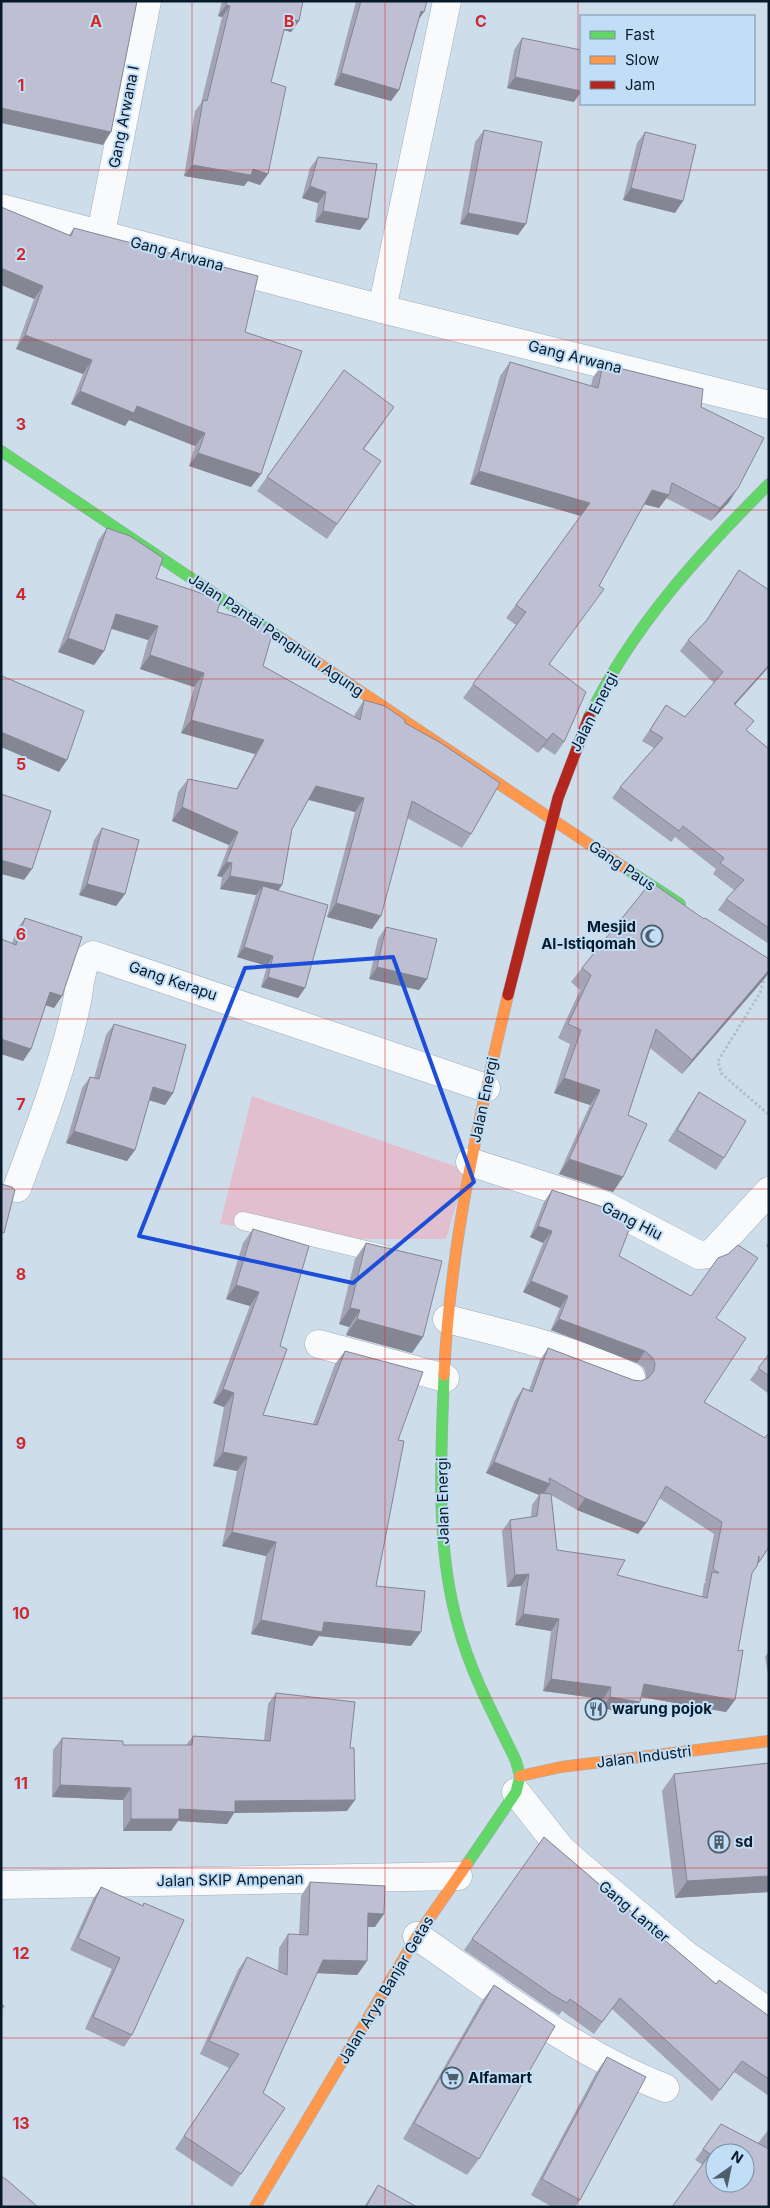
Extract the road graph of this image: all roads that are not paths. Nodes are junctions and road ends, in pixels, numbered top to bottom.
1 (147, 1) edge
2 (445, 8) edge
3 (1, 208) edge
4 (101, 233) junction
5 (382, 309) junction
6 (769, 405) edge
7 (1, 451) edge
8 (769, 484) edge
9 (551, 818) junction
10 (688, 909) edge
11 (486, 1088) junction
12 (470, 1162) junction
13 (17, 1188) dead end
14 (769, 1191) edge
15 (243, 1220) dead end
16 (395, 1257) edge
17 (433, 1266) edge
18 (452, 1271) junction
19 (447, 1319) junction
20 (319, 1344) dead end
21 (631, 1377) edge
22 (445, 1378) junction
23 (769, 1741) edge
24 (518, 1784) junction
25 (458, 1876) junction
26 (1, 1885) edge
27 (417, 1936) junction
28 (769, 2012) edge
29 (665, 2088) dead end
30 (256, 2207) edge

1 - 4 street, Gang Arwana I
2 - 5 street
3 - 4 street, Gang Arwana
4 - 5 street, Gang Arwana
5 - 6 street, Gang Arwana
7 - 9 main road, Jalan Pantai Penghulu Agung
8 - 9 main road, Jalan Energi
9 - 10 main road, Gang Paus
9 - 11 main road, Jalan Energi
11 - 12 main road, Jalan Energi
11 - 13 street, Gang Kerapu
12 - 14 street, Gang Hiu
12 - 18 main road, Jalan Energi
15 - 16 lane
17 - 18 lane
18 - 19 main road, Jalan Energi
19 - 21 street
19 - 22 main road, Jalan Energi
20 - 22 street
22 - 24 main road, Jalan Energi
23 - 24 main road, Jalan Industri
24 - 25 main road, Jalan Arya Banjar Getas
24 - 28 street, Gang Lanter
25 - 26 street, Jalan SKIP Ampenan
25 - 27 main road, Jalan Arya Banjar Getas
27 - 29 street
27 - 30 main road, Jalan Arya Banjar Getas

